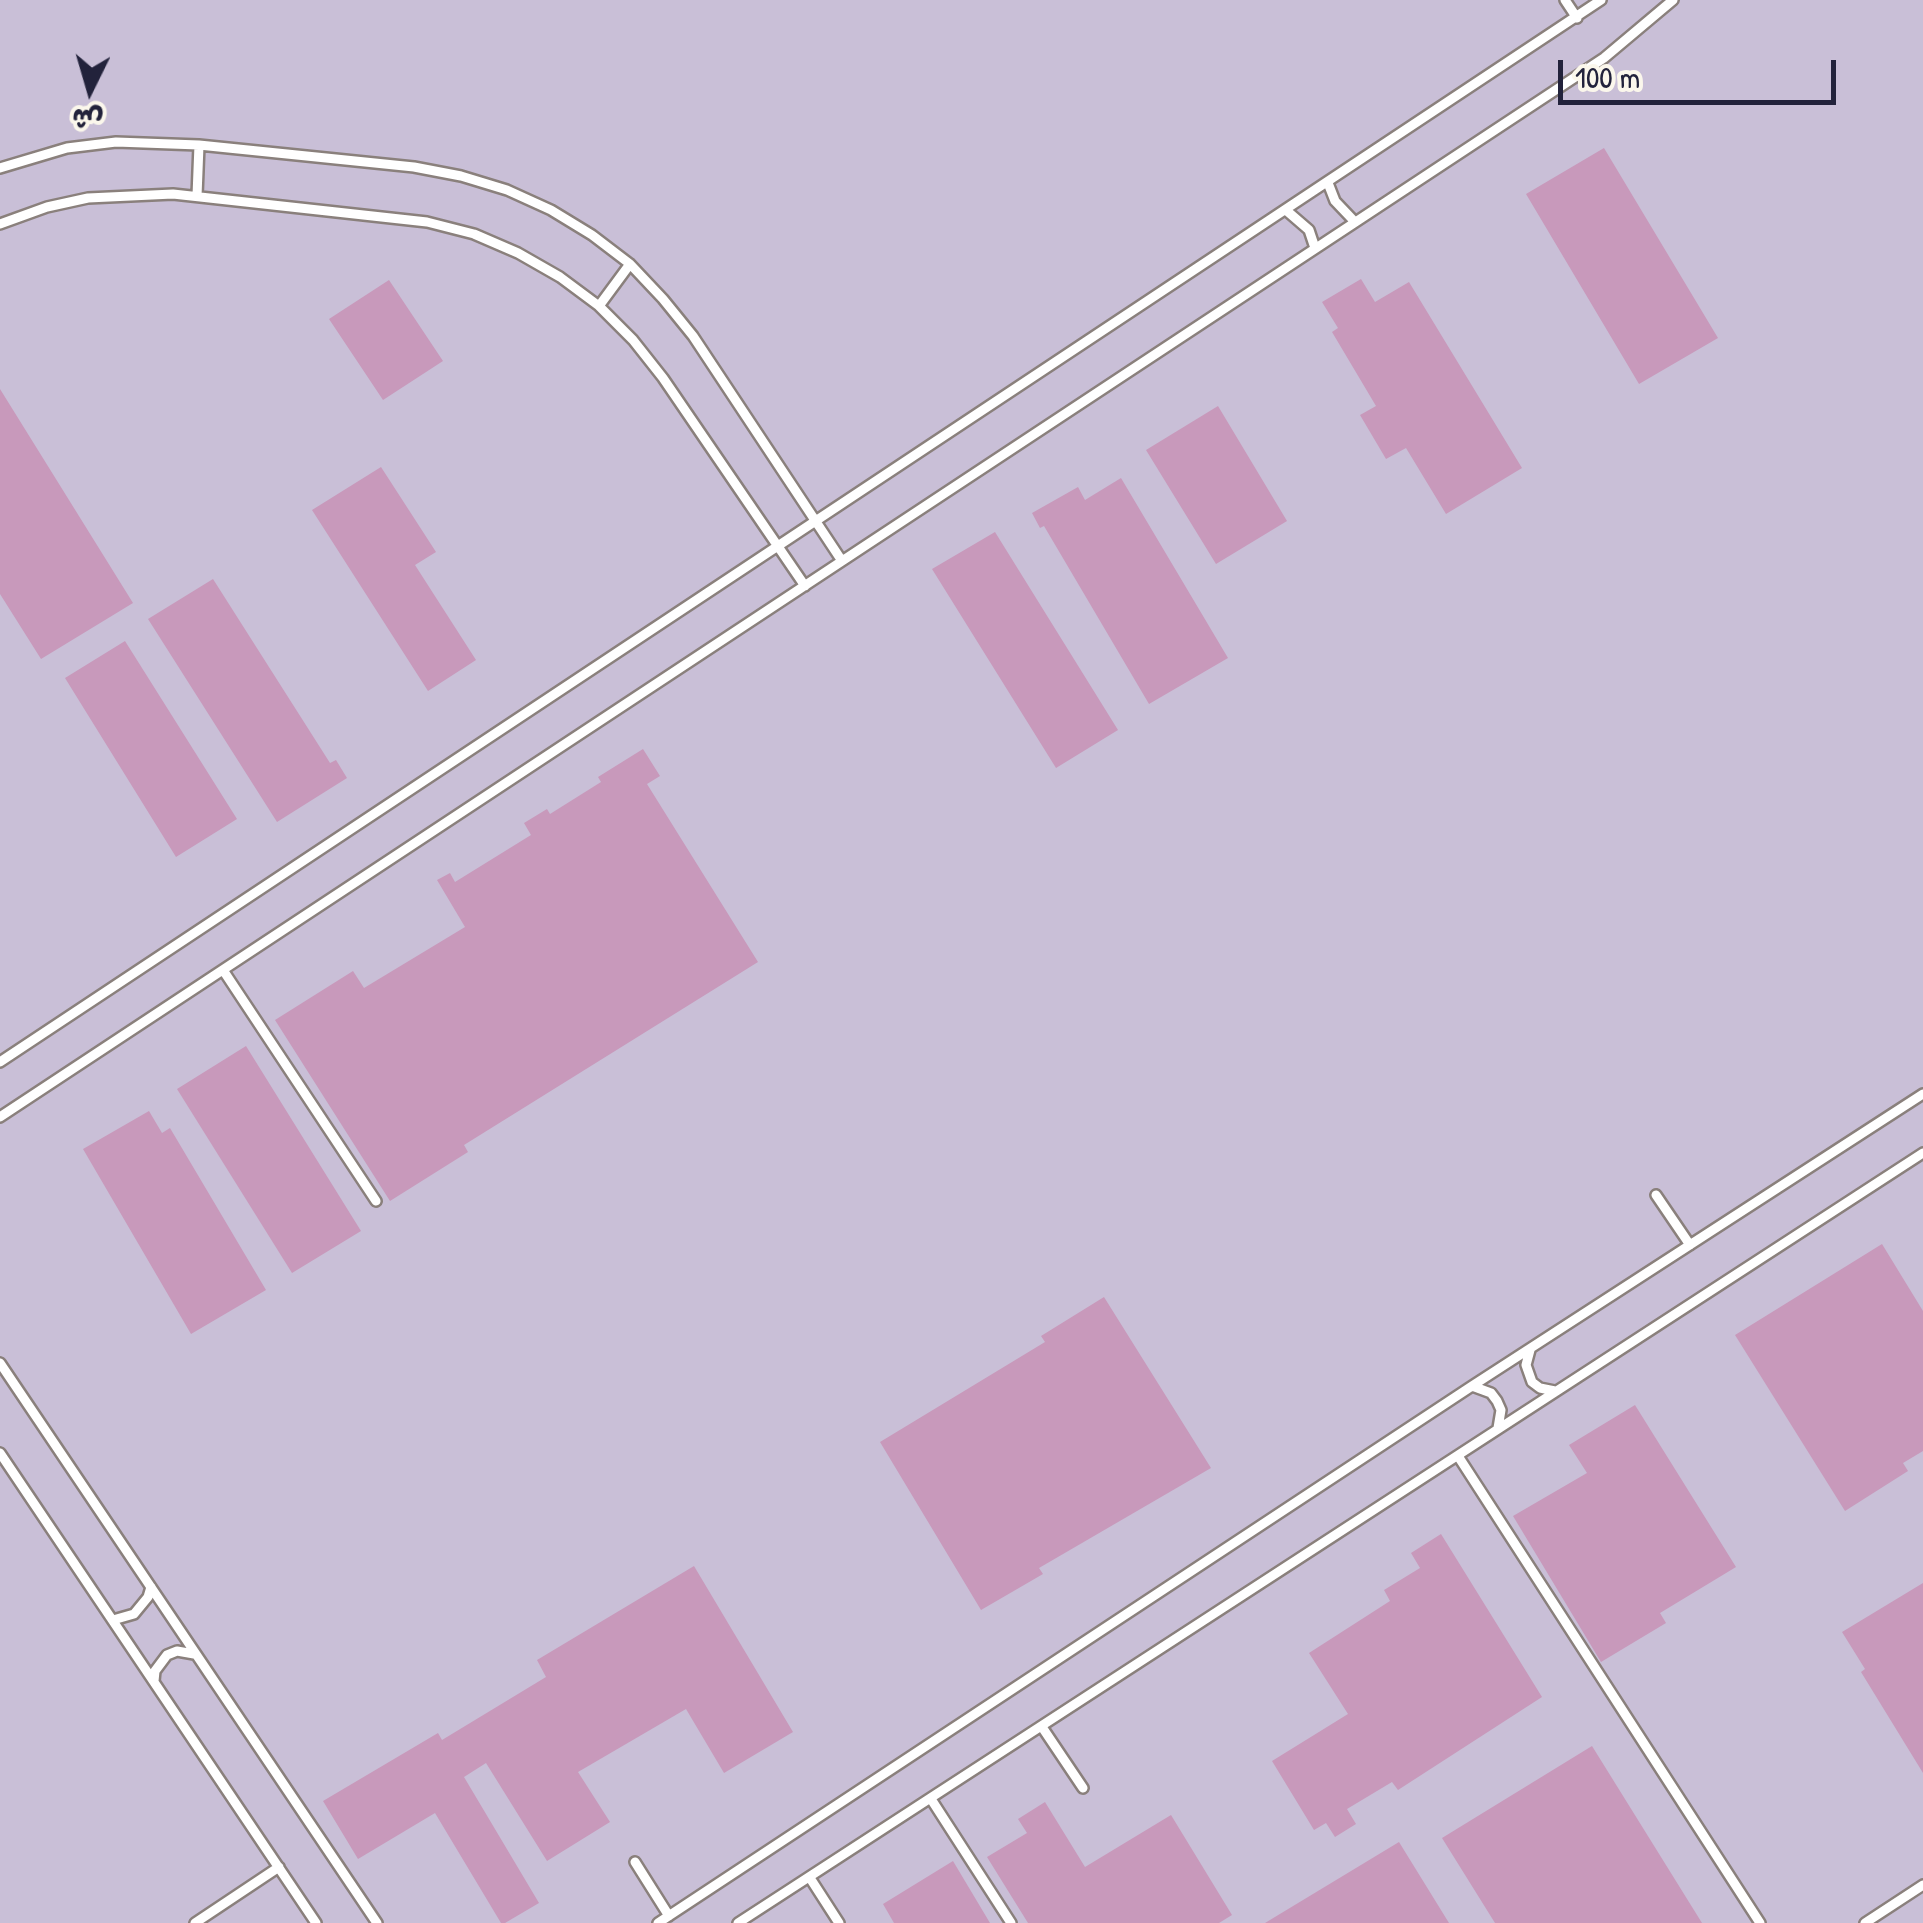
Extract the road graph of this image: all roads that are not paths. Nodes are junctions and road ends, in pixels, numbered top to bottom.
1 (1565, 0) edge
2 (1601, 0) edge
3 (1673, 0) edge
4 (1577, 18) junction
5 (199, 145) junction
6 (0, 168) edge
7 (1328, 183) junction
8 (197, 196) junction
9 (1287, 210) junction
10 (1355, 222) junction
11 (0, 224) edge
12 (1315, 248) junction
13 (630, 264) junction
14 (598, 306) junction
15 (817, 522) junction
16 (778, 547) junction
17 (842, 561) junction
18 (805, 586) junction
19 (222, 970) junction
20 (0, 1062) edge
21 (1923, 1094) edge
22 (0, 1117) edge
23 (1923, 1153) edge
24 (1656, 1195) dead end
25 (376, 1202) dead end
26 (1690, 1245) junction
27 (1532, 1348) junction
28 (0, 1363) edge
29 (1472, 1386) junction
30 (1558, 1391) junction
31 (1497, 1430) junction
32 (0, 1453) edge
33 (1458, 1456) junction
34 (151, 1586) junction
35 (113, 1620) junction
36 (197, 1655) junction
37 (154, 1681) junction
38 (1042, 1727) junction
39 (1083, 1788) dead end
40 (931, 1799) junction
41 (636, 1862) dead end
42 (279, 1868) junction
43 (810, 1878) junction
44 (1923, 1886) edge
45 (669, 1916) junction
46 (195, 1923) edge
47 (316, 1923) edge
48 (378, 1923) edge
49 (658, 1923) edge
50 (738, 1923) edge
51 (839, 1923) edge
52 (1011, 1923) edge
53 (1760, 1923) edge
54 (1865, 1923) edge

1 - 4 lane
2 - 4 lane
3 - 10 lane
4 - 7 lane
5 - 6 lane
5 - 8 lane
5 - 13 lane
7 - 9 lane
7 - 10 lane
8 - 11 lane
8 - 14 lane
9 - 12 lane
9 - 15 lane
10 - 12 lane
12 - 17 lane
13 - 14 lane
13 - 15 lane
14 - 16 lane
15 - 16 lane
15 - 17 lane
16 - 18 lane
16 - 20 lane
17 - 18 lane
18 - 19 lane
19 - 22 lane
19 - 25 lane
21 - 26 lane
23 - 30 lane
24 - 26 lane
26 - 27 lane
27 - 29 lane
27 - 30 lane
28 - 34 lane
29 - 31 lane
29 - 45 lane
30 - 31 lane
31 - 33 lane
32 - 35 lane
33 - 38 lane
33 - 53 lane
34 - 35 lane
34 - 36 lane
35 - 37 lane
36 - 37 lane
36 - 48 lane
37 - 42 lane
38 - 39 lane
38 - 40 lane
40 - 43 lane
40 - 52 lane
41 - 45 lane
42 - 46 lane
42 - 47 lane
43 - 50 lane
43 - 51 lane
44 - 54 lane
45 - 49 lane

